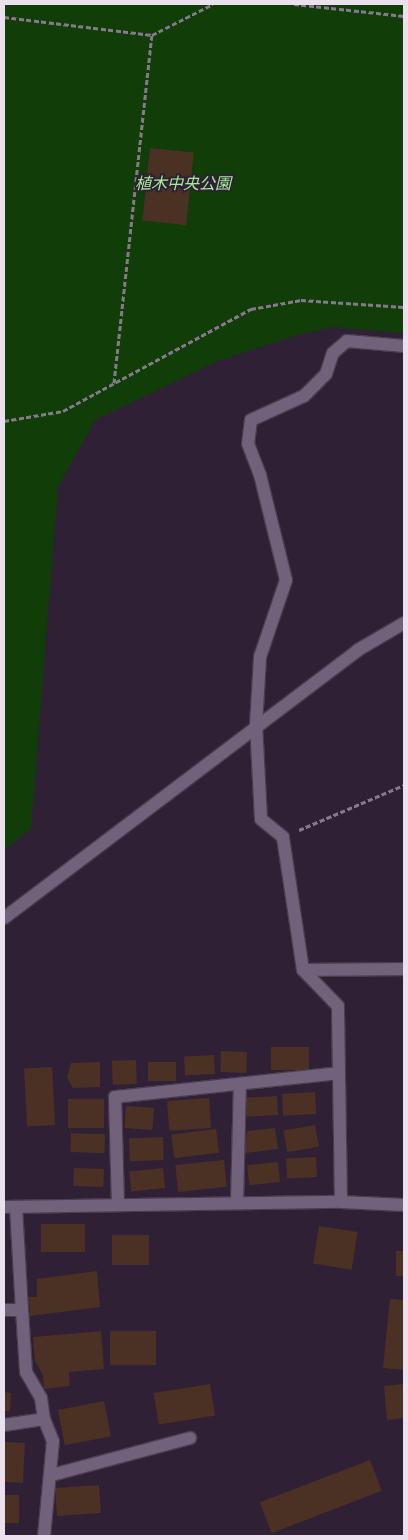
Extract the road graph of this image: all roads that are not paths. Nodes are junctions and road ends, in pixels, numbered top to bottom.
1 (404, 346) edge
2 (404, 623) edge
3 (256, 725) junction
4 (4, 918) edge
5 (404, 969) edge
6 (303, 970) junction
7 (339, 1073) junction
8 (240, 1084) junction
9 (341, 1202) junction
10 (236, 1203) junction
11 (118, 1204) junction
12 (404, 1205) edge
13 (10, 1207) edge
14 (4, 1310) edge
15 (22, 1310) junction
16 (44, 1419) junction
17 (4, 1425) edge
18 (190, 1438) dead end
19 (52, 1475) junction
20 (44, 1536) edge

1 - 3 street
2 - 3 street
3 - 4 street
3 - 6 street
5 - 6 street
6 - 7 street
7 - 8 street
7 - 9 street
8 - 10 street
8 - 11 street
9 - 10 street
9 - 12 street
10 - 11 street
11 - 13 street
13 - 15 street
14 - 15 street
15 - 16 street
16 - 17 street
16 - 19 street
18 - 19 street
19 - 20 street

